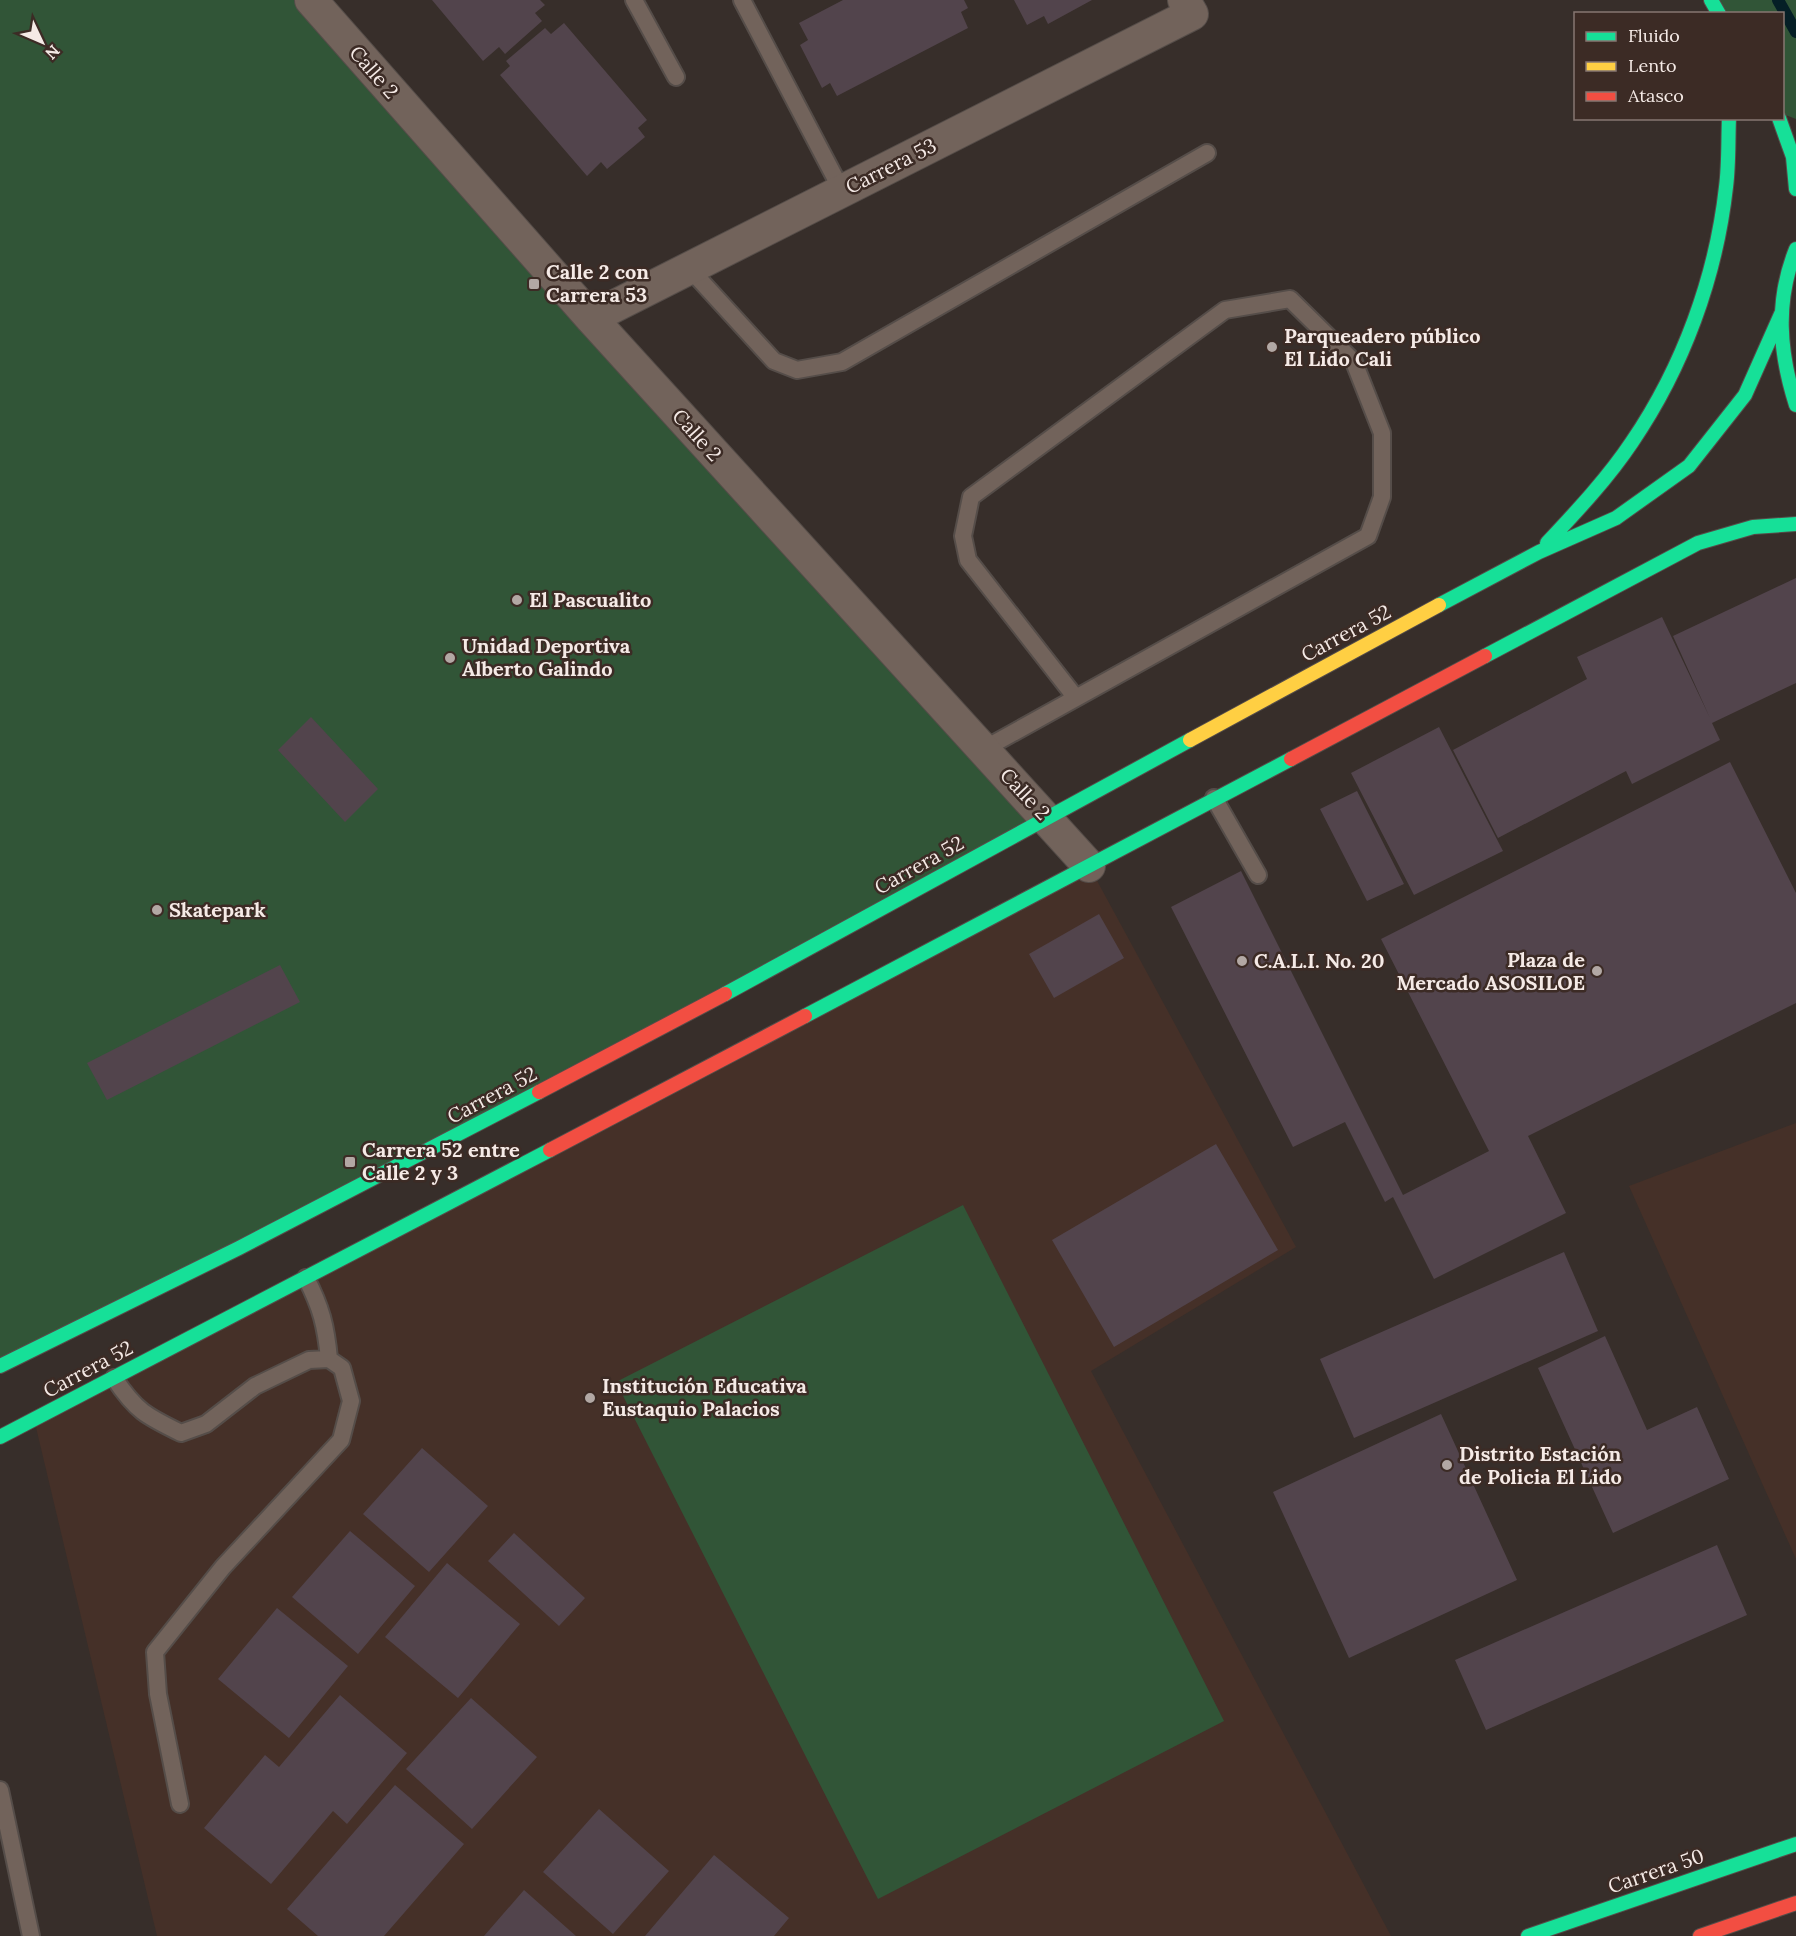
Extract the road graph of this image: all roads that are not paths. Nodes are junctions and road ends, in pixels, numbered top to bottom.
1 (311, 0) edge
2 (634, 0) edge
3 (742, 0) edge
4 (1188, 7) edge
5 (676, 77) dead end
6 (1729, 120) edge
7 (1780, 120) edge
8 (1207, 153) dead end
9 (1796, 189) edge
10 (842, 191) junction
11 (1796, 249) edge
12 (689, 268) junction
13 (1781, 314) junction
14 (591, 318) junction
15 (1796, 405) edge
16 (1796, 524) edge
17 (1539, 552) junction
18 (1076, 698) junction
19 (984, 749) junction
20 (1214, 798) junction
21 (1047, 818) junction
22 (1089, 866) junction
23 (1258, 875) dead end
24 (306, 1278) junction
25 (329, 1359) junction
26 (0, 1366) edge
27 (114, 1378) junction
28 (0, 1437) edge
29 (0, 1790) edge
30 (180, 1804) dead end
31 (1796, 1844) edge
32 (1796, 1903) edge
33 (31, 1936) edge
34 (1528, 1936) edge
35 (1700, 1936) edge

1 - 14 street, Calle 2
2 - 5 lane
3 - 10 lane
4 - 10 street, Carrera 53
6 - 17 main road
7 - 9 main road
8 - 12 lane
10 - 12 street, Carrera 53
11 - 13 main road
12 - 14 street, Carrera 53
13 - 15 main road
13 - 17 main road, Carrera 52
14 - 19 street, Calle 2
16 - 20 main road, Carrera 52
17 - 21 main road, Carrera 52
18 - 18 lane
18 - 19 lane
19 - 21 street, Calle 2
20 - 22 main road, Carrera 52
20 - 23 lane
21 - 22 street, Calle 2
21 - 26 main road, Carrera 52
22 - 24 main road, Carrera 52
24 - 25 lane
24 - 27 main road, Carrera 52
25 - 27 lane
25 - 30 lane
27 - 28 main road, Carrera 52
29 - 33 lane
31 - 34 main road, Carrera 50
32 - 35 main road

